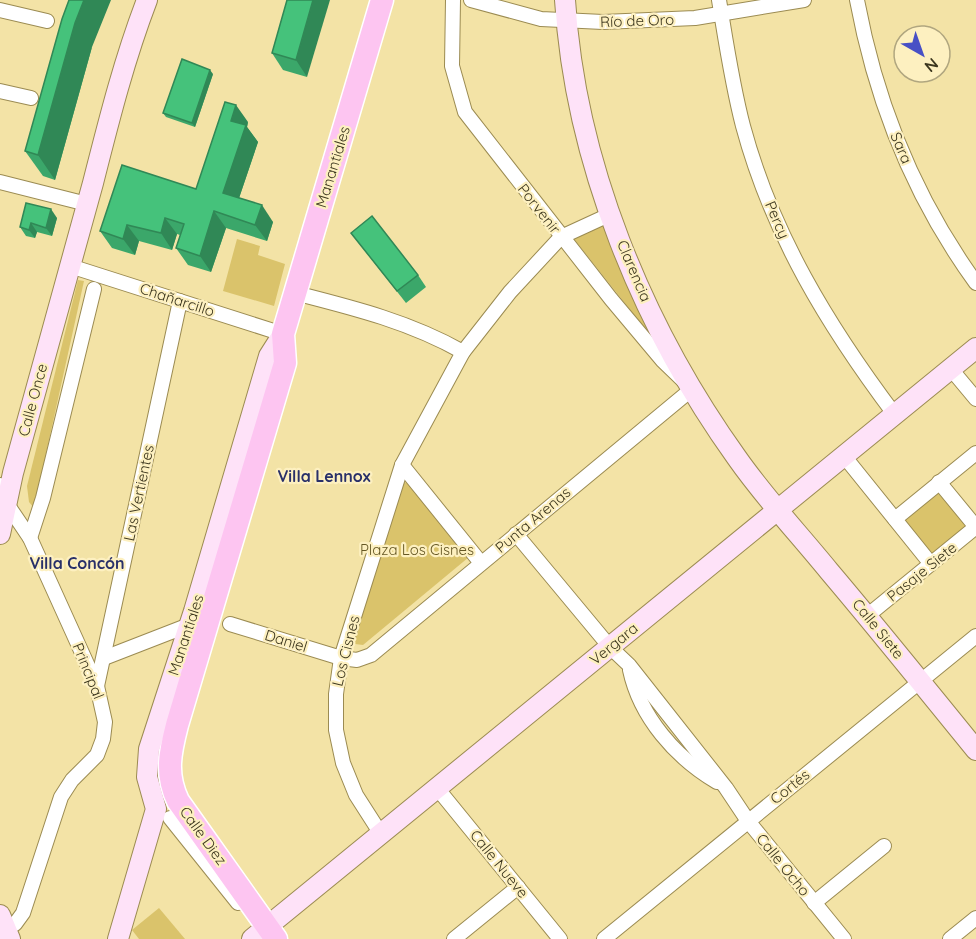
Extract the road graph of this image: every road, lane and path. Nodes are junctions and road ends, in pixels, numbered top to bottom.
1 (147, 0) edge
2 (382, 0) edge
3 (453, 0) edge
4 (471, 0) edge
5 (565, 0) edge
6 (719, 0) edge
7 (804, 0) edge
8 (857, 0) edge
9 (0, 9) edge
10 (722, 14) junction
11 (47, 21) dead end
12 (566, 21) junction
13 (0, 91) edge
14 (31, 98) dead end
15 (0, 182) edge
16 (87, 204) junction
17 (611, 214) junction
18 (561, 237) junction
19 (70, 266) junction
20 (976, 283) edge
21 (94, 289) dead end
22 (295, 293) junction
23 (180, 301) junction
24 (283, 334) junction
25 (976, 348) edge
26 (463, 352) junction
27 (951, 369) junction
28 (692, 389) junction
29 (976, 399) edge
30 (895, 415) junction
31 (21, 444) junction
32 (0, 451) edge
33 (976, 453) edge
34 (844, 456) junction
35 (402, 465) junction
36 (939, 482) junction
37 (0, 485) edge
38 (7, 504) junction
39 (778, 510) junction
40 (895, 519) junction
41 (976, 527) edge
42 (0, 534) edge
43 (516, 534) junction
44 (30, 538) junction
45 (481, 563) junction
46 (931, 564) junction
47 (867, 616) junction
48 (230, 624) dead end
49 (189, 625) junction
50 (976, 636) edge
51 (610, 647) junction
52 (104, 658) junction
53 (341, 658) junction
54 (920, 681) junction
55 (97, 686) junction
56 (170, 750) joint
57 (976, 750) edge
58 (437, 788) junction
59 (170, 818) dead end
60 (748, 822) junction
61 (381, 834) junction
62 (884, 846) dead end
63 (518, 887) junction
64 (814, 903) junction
65 (976, 918) edge
66 (4, 927) edge
67 (264, 930) edge
68 (118, 939) edge
69 (454, 939) edge
70 (560, 939) edge
71 (604, 939) edge
72 (844, 939) edge
73 (950, 939) edge

1 - 16 street, Calle Once
2 - 22 main road, Manantiales
3 - 18 street, Porvenir
4 - 12 street, Río de Oro
5 - 12 street, Clarencia
6 - 10 street, Percy
7 - 10 street, Río de Oro
8 - 20 street, Sara
9 - 11 street
10 - 12 street, Río de Oro
10 - 30 street, Percy
12 - 17 street, Clarencia
13 - 14 street
15 - 16 street
16 - 19 street, Calle Once
17 - 18 street, Los Cisnes
17 - 28 street, Clarencia
18 - 26 street, Los Cisnes
18 - 28 street, Porvenir
19 - 23 street, Chañarcillo
19 - 31 street, Calle Once
21 - 44 street
22 - 24 main road, Manantiales
22 - 26 street
23 - 24 street, Chañarcillo
23 - 52 street, Las Vertientes
24 - 49 street, Manantiales
24 - 56 main road, Manantiales
25 - 27 street, Vergara
26 - 35 street, Los Cisnes
27 - 29 street
27 - 30 street, Vergara
28 - 39 street, Clarencia
28 - 43 street, Punta Arenas
30 - 34 street, Vergara
31 - 32 street
31 - 38 street, Calle Once
33 - 36 street
34 - 39 street, Vergara
34 - 40 street
35 - 45 street
35 - 53 street, Los Cisnes
36 - 40 street
36 - 41 street
37 - 38 street, Principal
38 - 42 street, Calle Once
38 - 44 street, Principal
39 - 47 street, Calle Siete
39 - 51 street, Vergara
40 - 46 street
41 - 46 street, Pasaje Siete
43 - 45 street, Punta Arenas
43 - 51 street, Calle Ocho
44 - 55 street, Principal
45 - 53 street, Punta Arenas
46 - 47 street, Pasaje Siete
47 - 54 street, Calle Siete
48 - 53 street, Daniel
49 - 52 street
49 - 68 street, Manantiales
50 - 54 street, Cortés
51 - 58 street, Vergara
51 - 60 street, Calle Ocho
52 - 55 street, Las Vertientes
53 - 61 street, Los Cisnes
54 - 57 street, Calle Siete
54 - 60 street, Cortés
55 - 66 street, Principal
56 - 67 main road, Calle Diez
58 - 61 street, Vergara
58 - 63 street, Calle Nueve
59 - 67 street, Calle Diez
60 - 64 street, Calle Ocho
60 - 71 street, Cortés
61 - 67 street, Vergara
62 - 64 street
63 - 69 street
63 - 70 street, Calle Nueve
64 - 72 street, Calle Ocho
65 - 73 street

